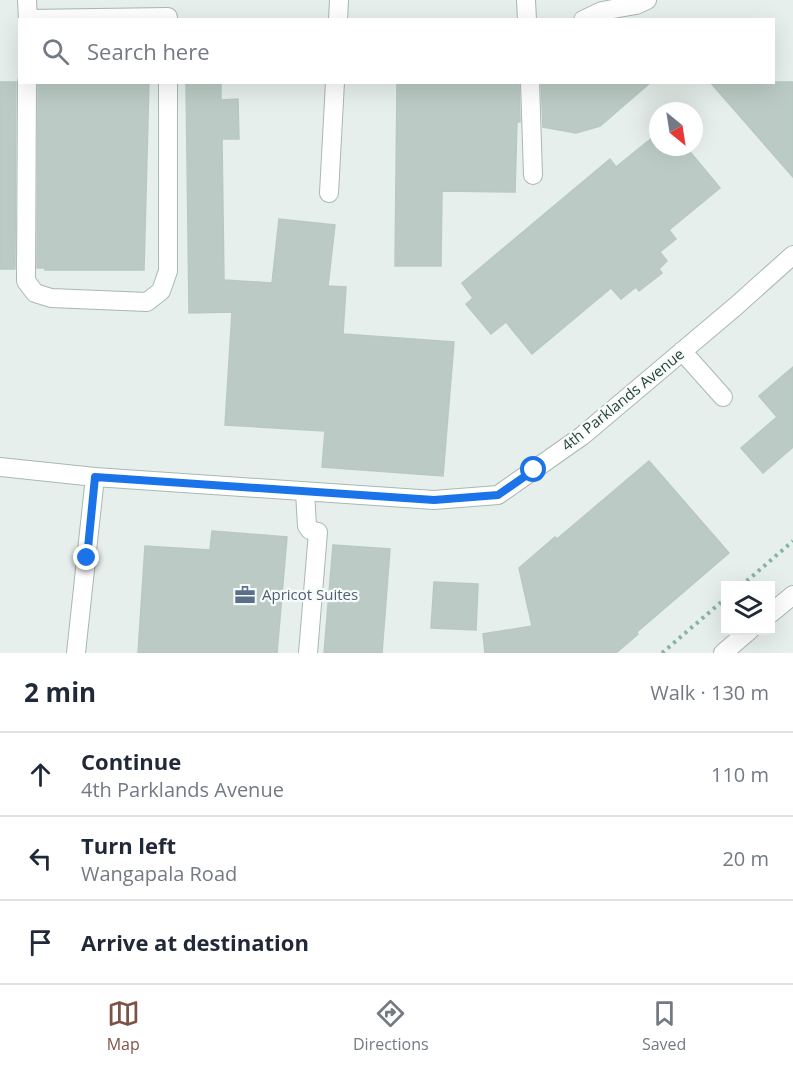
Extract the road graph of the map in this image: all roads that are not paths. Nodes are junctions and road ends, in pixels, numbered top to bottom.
1 (27, 0) edge
2 (339, 0) edge
3 (526, 0) edge
4 (647, 0) edge
5 (168, 12) edge
6 (28, 18) edge
7 (48, 18) edge
8 (338, 18) edge
9 (527, 18) edge
10 (587, 18) edge
11 (27, 84) edge
12 (168, 84) edge
13 (335, 84) edge
14 (538, 86) edge
15 (533, 175) dead end
16 (329, 193) dead end
17 (793, 255) edge
18 (682, 351) junction
19 (723, 397) dead end
20 (0, 467) edge
21 (95, 477) junction
22 (305, 492) junction
23 (793, 595) edge
24 (775, 611) edge
25 (744, 635) edge
26 (76, 653) edge
27 (308, 653) edge
28 (723, 653) edge

1 - 6 street
2 - 8 street
3 - 9 street
4 - 10 street
5 - 7 street
11 - 12 street
13 - 16 street
14 - 15 street
17 - 18 street, 4th Parklands Avenue
18 - 19 street
18 - 22 street, 4th Parklands Avenue
20 - 21 street, 4th Parklands Avenue
21 - 22 street, 4th Parklands Avenue
21 - 26 street
22 - 27 street
23 - 24 street
25 - 28 street

